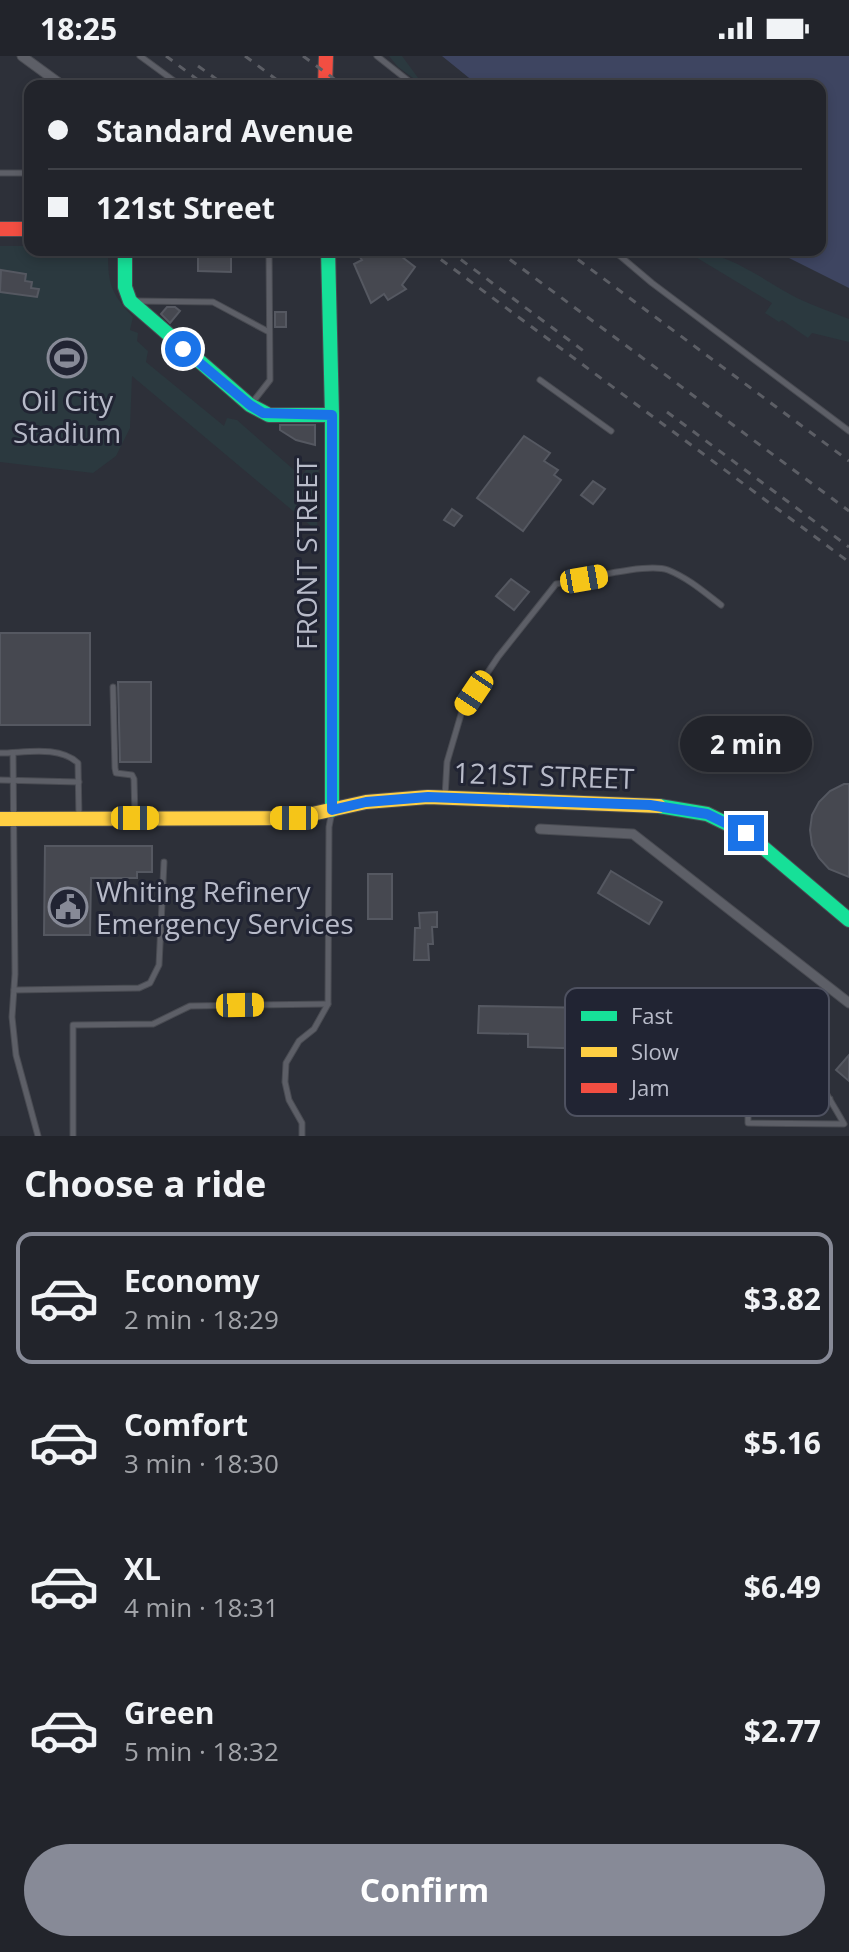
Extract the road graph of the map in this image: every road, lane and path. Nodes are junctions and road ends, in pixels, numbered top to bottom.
1 (22, 56) edge
2 (140, 56) edge
3 (326, 56) edge
4 (377, 56) edge
5 (55, 80) edge
6 (173, 80) edge
7 (325, 80) edge
8 (407, 80) edge
9 (0, 173) edge
10 (24, 173) edge
11 (0, 229) edge
12 (24, 229) edge
13 (125, 256) edge
14 (269, 256) edge
15 (328, 256) edge
16 (621, 256) edge
17 (130, 301) junction
18 (269, 332) junction
19 (540, 380) dead end
20 (250, 405) junction
21 (332, 415) junction
22 (611, 431) dead end
23 (849, 431) edge
24 (721, 605) dead end
25 (113, 687) dead end
26 (0, 753) edge
27 (13, 753) junction
28 (0, 780) edge
29 (13, 780) junction
30 (79, 782) junction
31 (445, 798) junction
32 (332, 810) junction
33 (135, 818) junction
34 (7, 819) edge
35 (79, 819) junction
36 (540, 829) dead end
37 (164, 862) dead end
38 (849, 920) edge
39 (14, 990) junction
40 (849, 1003) edge
41 (328, 1004) junction
42 (830, 1099) edge
43 (748, 1116) edge
44 (38, 1136) edge
45 (73, 1136) edge
46 (302, 1136) edge

1 - 5 street
2 - 6 lane
3 - 7 street
4 - 8 lane
9 - 10 lane
11 - 12 street
13 - 17 street
14 - 18 lane
15 - 21 street, FRONT STREET
16 - 23 lane
17 - 18 lane
17 - 20 street
18 - 20 lane
19 - 22 lane
20 - 21 street
21 - 32 street, FRONT STREET
24 - 31 lane
25 - 33 lane
26 - 27 lane
27 - 29 lane
27 - 30 lane
28 - 29 lane
29 - 30 lane
29 - 34 lane
30 - 35 lane
31 - 32 street, 121ST STREET
31 - 38 street, 121ST STREET
32 - 33 street, 121ST STREET
32 - 41 lane
33 - 35 street, 121ST STREET
34 - 35 street, 121ST STREET
34 - 39 lane
36 - 40 street
37 - 39 lane
39 - 44 lane
41 - 45 lane
41 - 46 lane
42 - 43 lane

